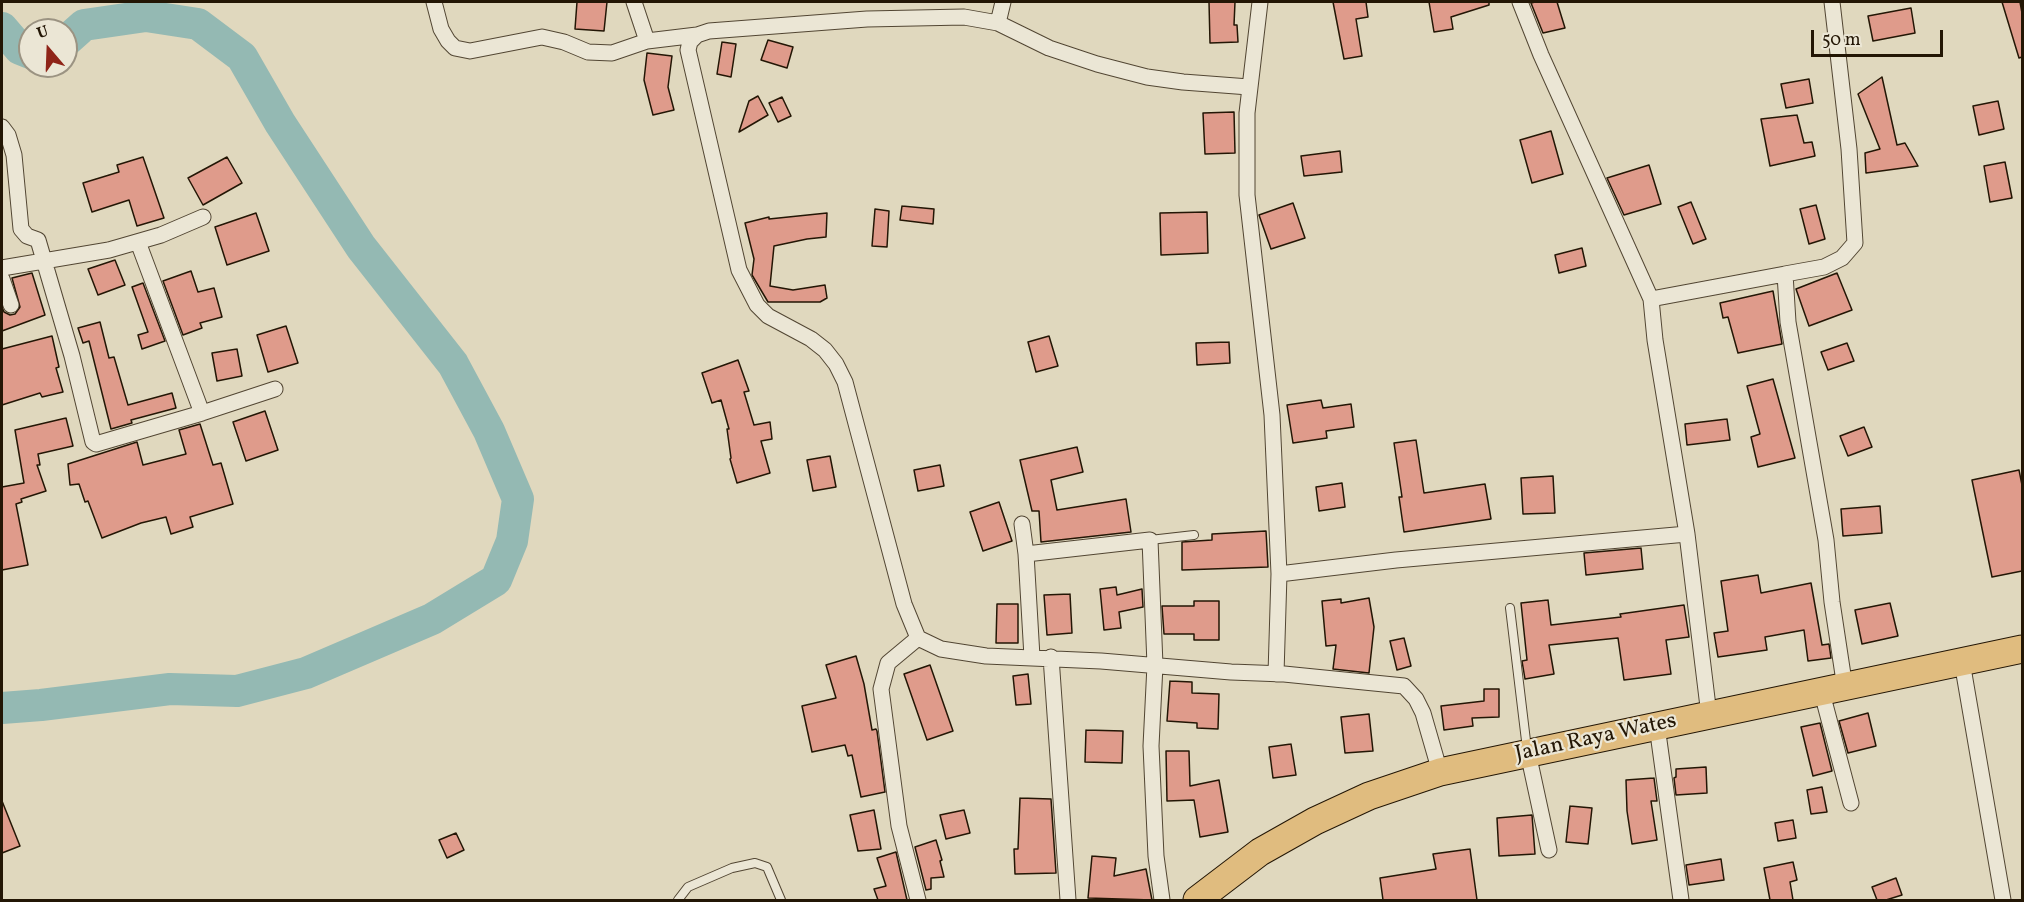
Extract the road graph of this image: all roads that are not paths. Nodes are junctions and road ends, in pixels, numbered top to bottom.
1 (434, 2) edge
2 (634, 2) edge
3 (1003, 2) edge
4 (1261, 2) edge
5 (1520, 2) edge
6 (1832, 2) edge
7 (998, 23) junction
8 (697, 35) junction
9 (647, 41) junction
10 (1249, 87) junction
11 (2, 127) edge
12 (203, 217) dead end
13 (138, 242) junction
14 (45, 260) junction
15 (2, 268) edge
16 (1785, 274) junction
17 (2, 279) edge
18 (1651, 299) junction
19 (11, 305) dead end
20 (274, 388) dead end
21 (202, 413) junction
22 (1022, 525) dead end
23 (1687, 534) junction
24 (1194, 535) dead end
25 (1150, 540) junction
26 (1026, 554) junction
27 (1279, 574) junction
28 (1510, 608) dead end
29 (918, 638) junction
30 (2022, 649) edge
31 (1032, 657) junction
32 (1051, 657) junction
33 (1962, 662) junction
34 (1155, 665) junction
35 (1276, 674) junction
36 (1834, 690) junction
37 (1709, 715) junction
38 (1657, 726) junction
39 (1528, 753) junction
40 (1440, 772) junction
41 (1851, 803) dead end
42 (1549, 850) dead end
43 (678, 900) edge
44 (780, 900) edge
45 (918, 900) edge
46 (1068, 900) edge
47 (1162, 900) edge
48 (1197, 900) edge
49 (1681, 900) edge
50 (2003, 900) edge

1 - 9 street
2 - 9 street
3 - 7 street
4 - 10 street
5 - 18 street
6 - 16 street
7 - 8 street
7 - 10 street
8 - 9 street
8 - 29 street
10 - 27 street
11 - 14 street
12 - 13 street
13 - 14 street
13 - 21 street
14 - 15 street
14 - 21 street
16 - 18 street
16 - 36 street
17 - 19 street
18 - 23 street
20 - 21 street
22 - 26 street
23 - 27 street
23 - 37 street
24 - 25 lane
25 - 26 street
25 - 34 street
26 - 31 street
27 - 35 street
28 - 39 lane
29 - 31 street
29 - 45 street
30 - 33 highway, Jalan Raya Wates
31 - 32 street
32 - 34 street
32 - 46 street
33 - 36 highway, Jalan Raya Wates
33 - 50 street
34 - 35 street
34 - 47 street
35 - 40 street
36 - 37 highway, Jalan Raya Wates
36 - 41 street
37 - 38 highway, Jalan Raya Wates
38 - 39 highway, Jalan Raya Wates
38 - 49 street
39 - 40 highway, Jalan Raya Wates
39 - 42 street
40 - 48 highway, Jalan Raya Wates
43 - 44 lane

